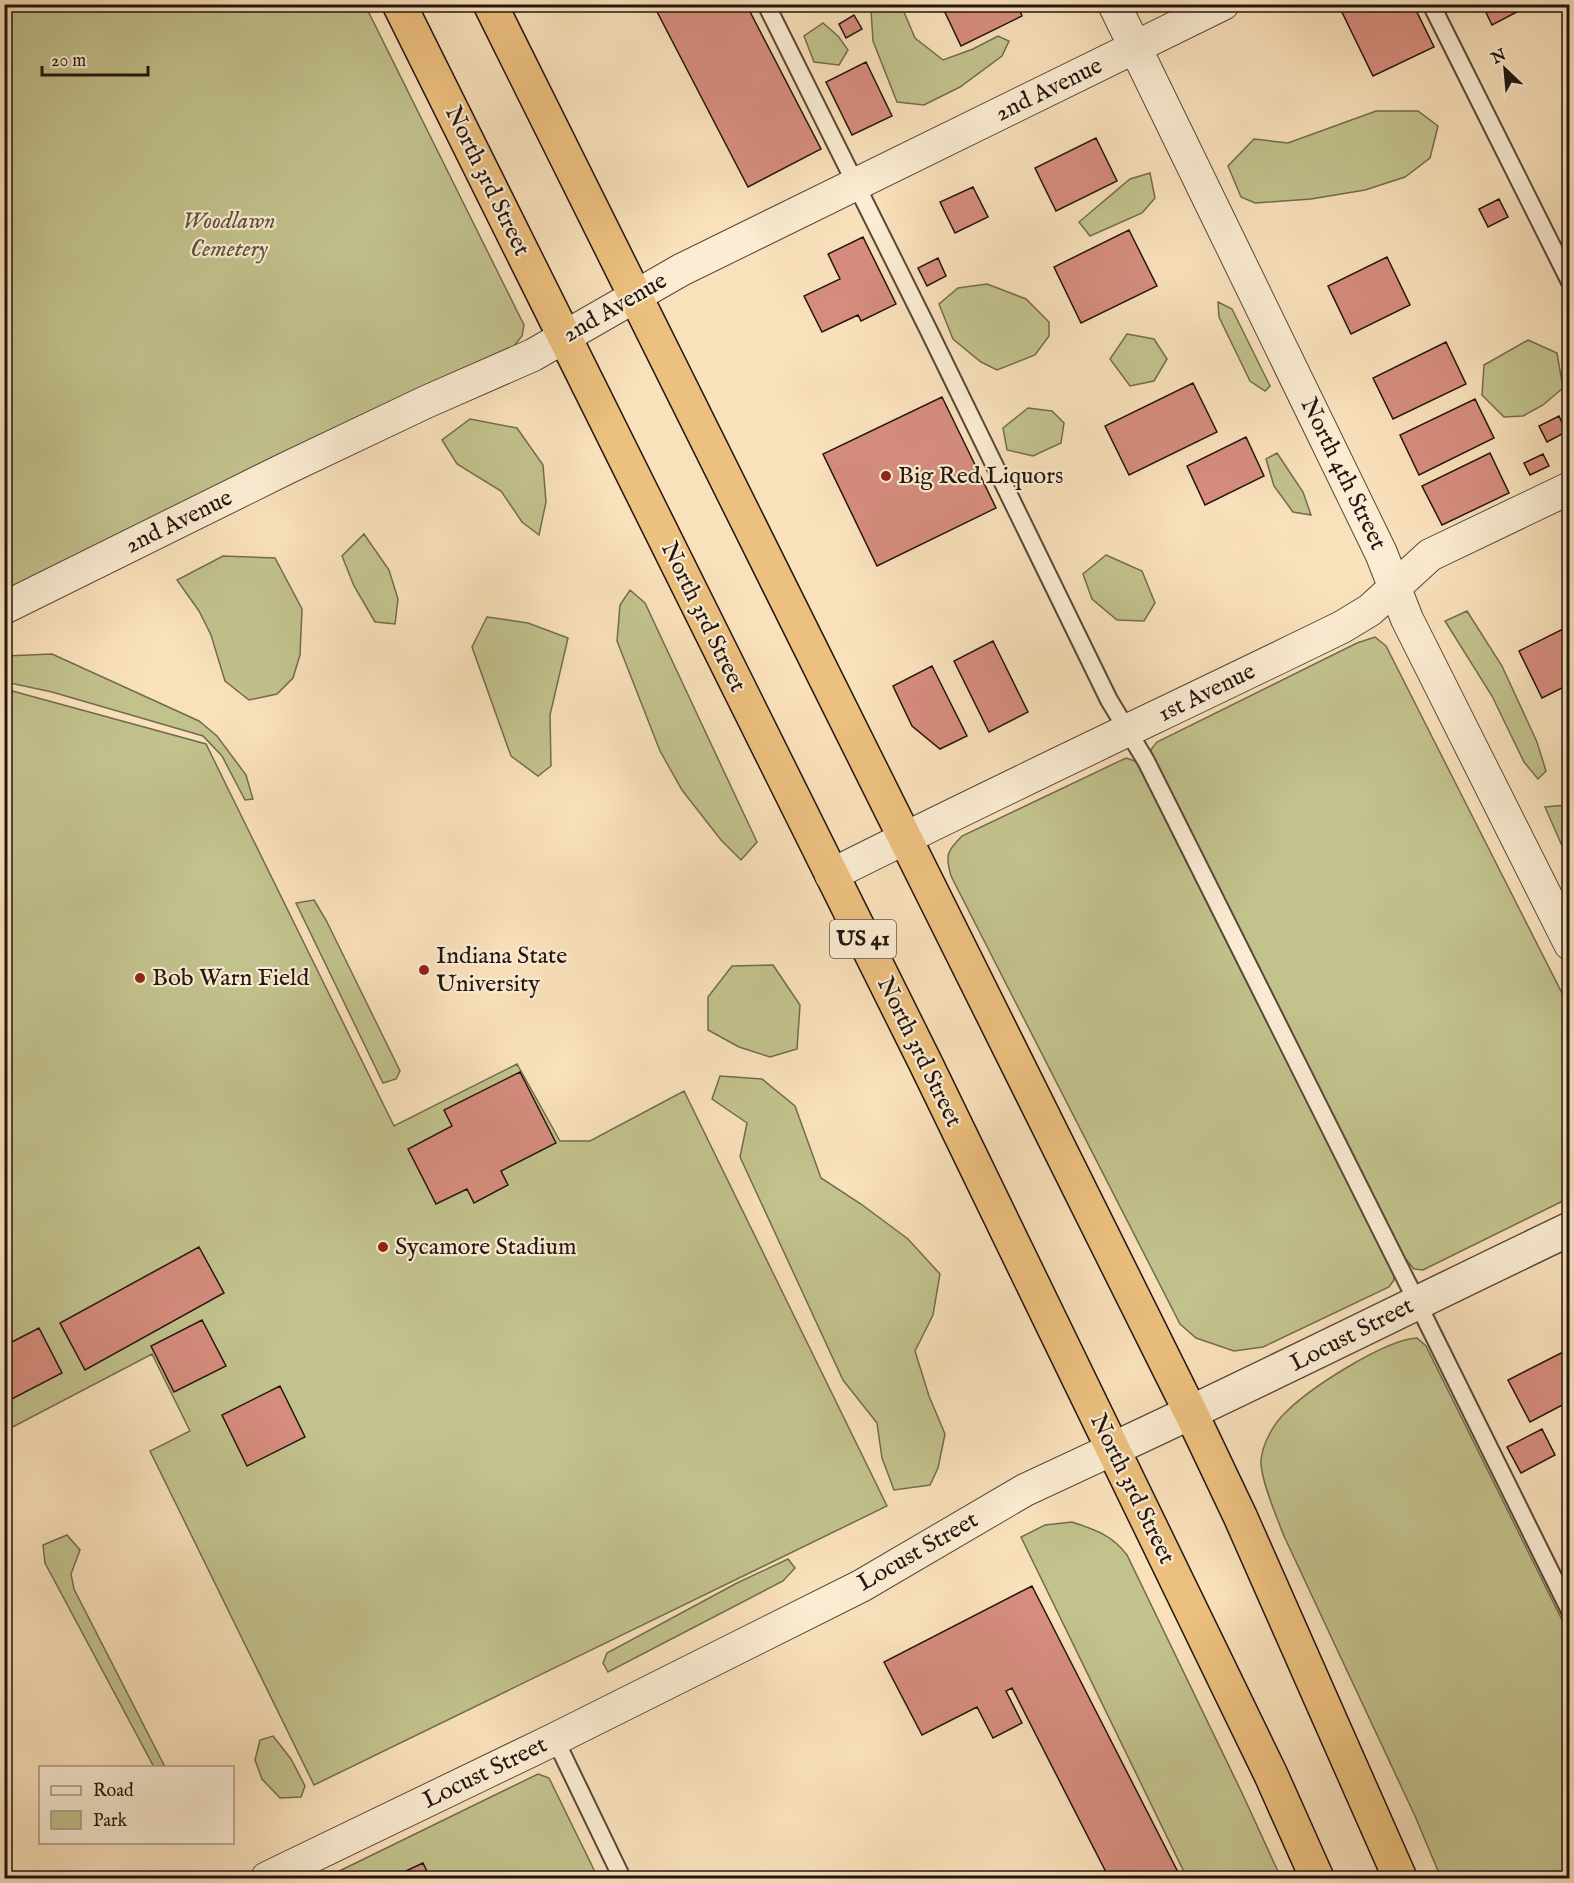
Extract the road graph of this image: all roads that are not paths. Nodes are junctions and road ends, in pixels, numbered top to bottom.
1 (399, 4) edge
2 (489, 4) edge
3 (766, 4) edge
4 (1114, 4) edge
5 (1223, 4) edge
6 (1431, 4) edge
7 (1135, 48) junction
8 (856, 184) junction
9 (1569, 282) edge
10 (634, 297) junction
11 (564, 337) junction
12 (1569, 488) edge
13 (1395, 587) junction
14 (4, 608) edge
15 (1128, 732) junction
16 (905, 837) junction
17 (831, 875) junction
18 (1569, 944) edge
19 (1569, 1229) edge
20 (1417, 1302) junction
21 (1191, 1413) junction
22 (1113, 1449) junction
23 (1569, 1611) edge
24 (555, 1739) junction
25 (267, 1878) edge
26 (622, 1878) edge
27 (1317, 1878) edge
28 (1400, 1878) edge

1 - 11 highway, North 3rd Street / US 41
2 - 10 highway
3 - 8 lane
4 - 7 street, North 4th Street
5 - 7 street, 2nd Avenue
6 - 9 lane
7 - 8 street, 2nd Avenue
7 - 13 street, North 4th Street
8 - 10 street, 2nd Avenue
8 - 15 lane
10 - 11 street, 2nd Avenue
10 - 16 highway
11 - 14 street, 2nd Avenue
11 - 17 highway, North 3rd Street / US 41
12 - 13 street, 1st Avenue
13 - 15 street, 1st Avenue
13 - 18 street, North 4th Street
15 - 16 street, 1st Avenue
15 - 20 lane
16 - 17 street, 1st Avenue
16 - 21 highway
17 - 22 highway, North 3rd Street / US 41
19 - 20 street, Locust Street
20 - 21 street, Locust Street
20 - 23 lane
21 - 22 street, Locust Street
21 - 28 highway
22 - 24 street, Locust Street
22 - 27 highway, North 3rd Street / US 41
24 - 25 street, Locust Street
24 - 26 lane

